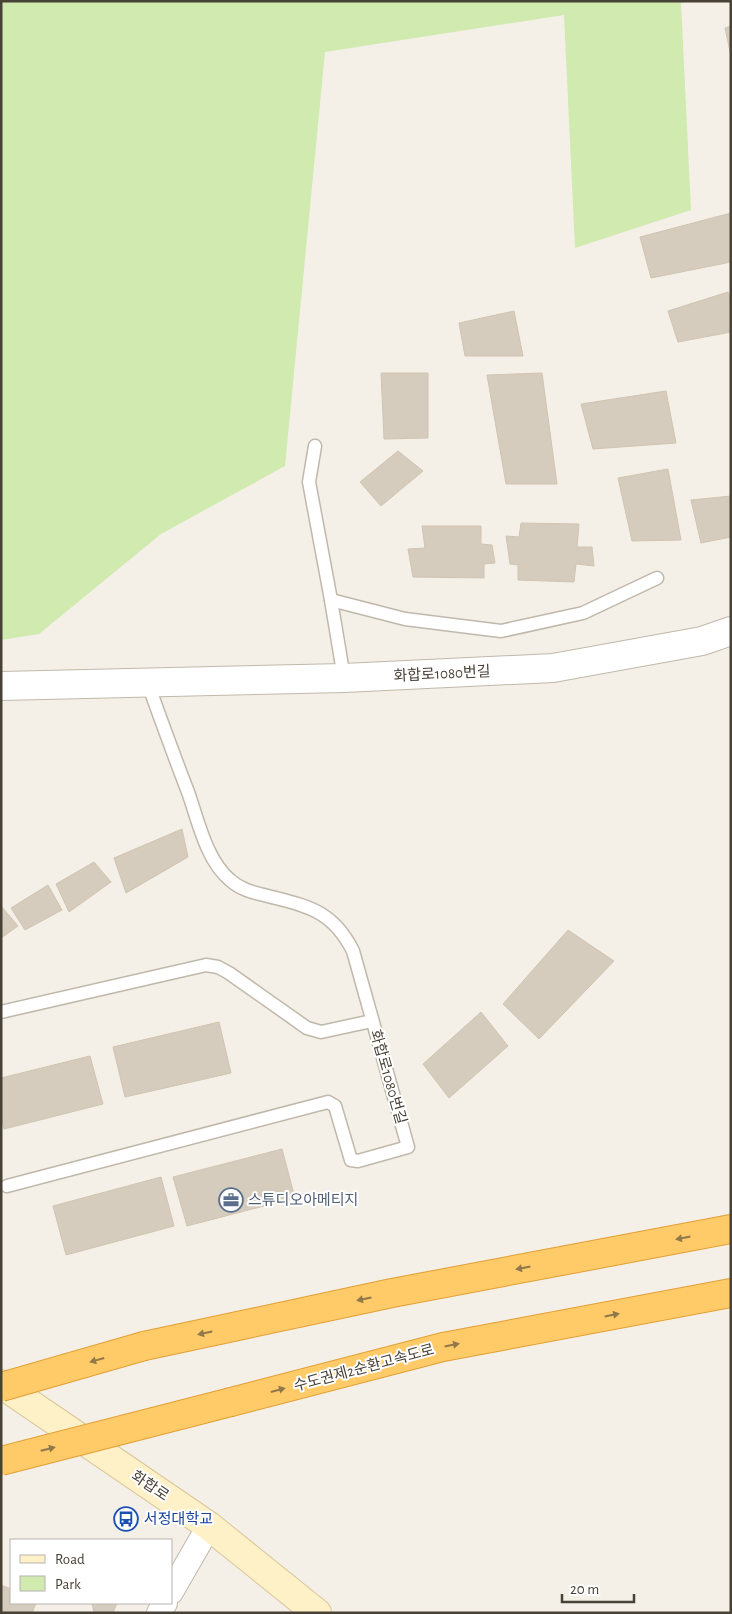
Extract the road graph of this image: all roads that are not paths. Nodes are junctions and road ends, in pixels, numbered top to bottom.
1 (315, 446) dead end
2 (657, 578) dead end
3 (331, 600) junction
4 (731, 631) edge
5 (344, 678) junction
6 (148, 684) junction
7 (1, 686) edge
8 (1, 1012) edge
9 (372, 1021) junction
10 (8, 1186) dead end
11 (731, 1229) edge
12 (731, 1293) edge
13 (1, 1386) edge
14 (1, 1461) edge
15 (209, 1526) junction
16 (172, 1590) edge
17 (317, 1613) edge

1 - 3 lane
2 - 3 lane
3 - 5 lane
4 - 5 street, 화합로1080번길
5 - 6 street, 화합로1080번길
6 - 7 street, 화합로1080번길
6 - 9 lane, 화합로1080번길
8 - 9 lane
9 - 10 lane, 화합로1080번길
11 -> 13 highway, bridge
14 -> 12 highway, 수도권제2순환고속도로, bridge
13 - 15 main road, 화합로
15 - 16 street
15 - 17 main road, 화합로

